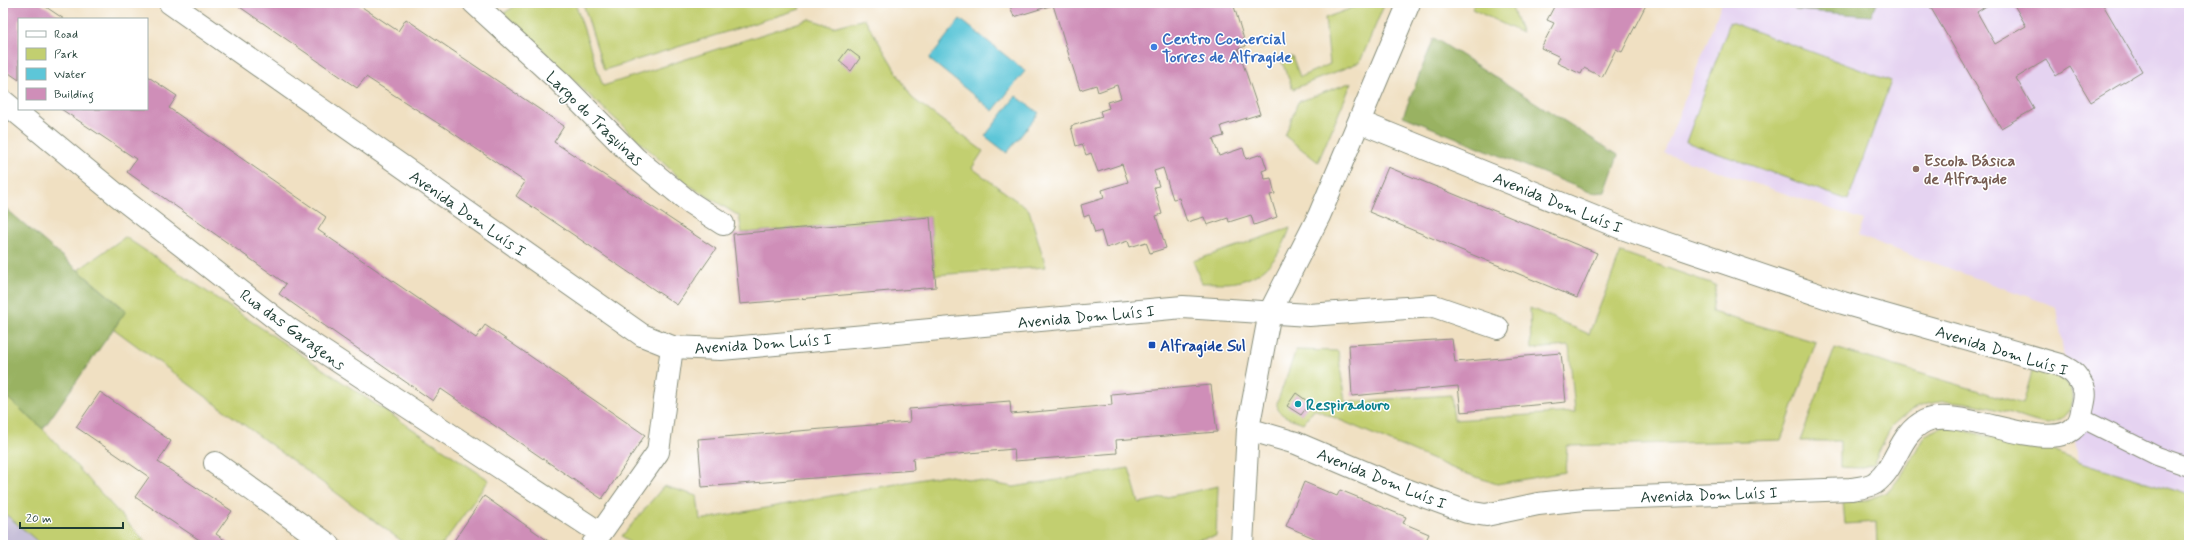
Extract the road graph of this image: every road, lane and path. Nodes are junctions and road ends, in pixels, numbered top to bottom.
1 (170, 3) edge
2 (474, 3) edge
3 (1410, 3) edge
4 (3, 101) edge
5 (1360, 122) junction
6 (724, 224) dead end
7 (1270, 312) junction
8 (1498, 328) dead end
9 (672, 347) junction
10 (2081, 418) junction
11 (1248, 429) junction
12 (215, 463) dead end
13 (2189, 467) edge
14 (596, 539) edge
15 (329, 545) edge
16 (1242, 545) edge

1 - 9 street, Avenida Dom Luís I
2 - 6 street, Largo do Traquinas
3 - 5 street
4 - 14 street, Rua das Garagens
5 - 7 street
5 - 10 street, Avenida Dom Luís I
7 - 8 street, Avenida Dom Luís I
7 - 9 street, Avenida Dom Luís I
7 - 11 street
9 - 14 street
10 - 11 street, Avenida Dom Luís I
10 - 13 lane
11 - 16 street
12 - 15 street

